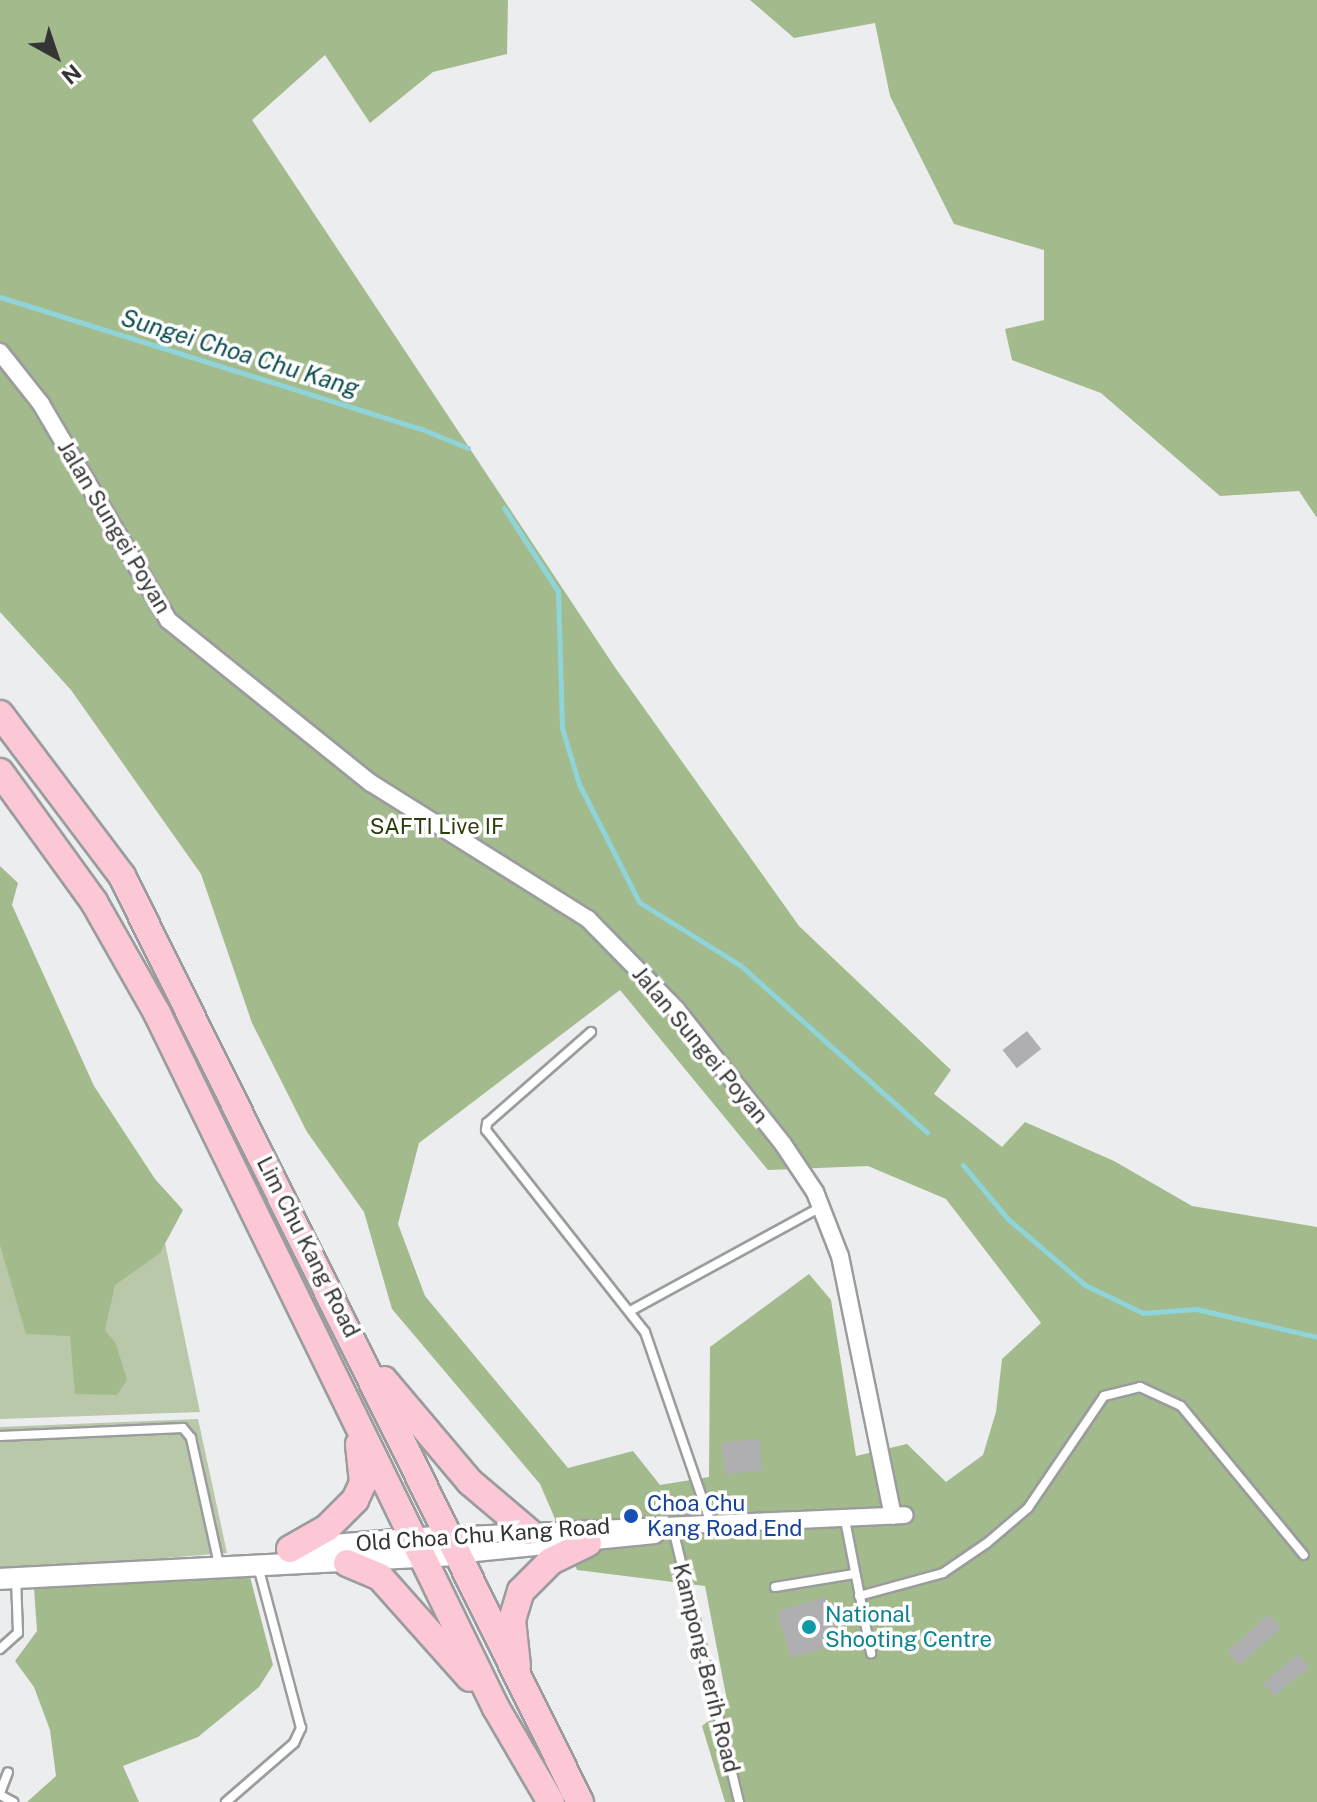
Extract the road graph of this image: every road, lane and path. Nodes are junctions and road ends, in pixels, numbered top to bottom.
1 (0, 352) edge
2 (0, 714) edge
3 (0, 772) edge
4 (591, 1032) dead end
5 (821, 1207) junction
6 (630, 1311) junction
7 (357, 1345) junction
8 (344, 1398) junction
9 (0, 1436) edge
10 (899, 1516) joint
11 (845, 1520) junction
12 (711, 1525) junction
13 (528, 1531) junction
14 (674, 1533) junction
15 (588, 1543) junction
16 (450, 1546) junction
17 (417, 1548) junction
18 (290, 1549) junction
19 (1304, 1555) dead end
20 (257, 1561) junction
21 (347, 1563) junction
22 (219, 1564) junction
23 (854, 1574) junction
24 (8, 1578) edge
25 (775, 1587) dead end
26 (859, 1596) junction
27 (0, 1649) edge
28 (871, 1653) dead end
29 (518, 1681) junction
30 (496, 1708) junction
31 (8, 1772) dead end
32 (0, 1794) edge
33 (13, 1802) edge
34 (226, 1802) edge
35 (551, 1802) edge
36 (580, 1802) edge
37 (739, 1802) edge

1 - 5 street, Jalan Sungei Poyan
2 - 7 main road, Lim Chu Kang Road
3 - 8 main road, Lim Chu Kang Road
4 - 6 lane
5 - 6 lane
5 - 10 street, Jalan Sungei Poyan
6 - 12 lane
7 - 13 main road
7 - 16 main road, Lim Chu Kang Road
8 - 17 main road, Lim Chu Kang Road
8 - 18 main road
9 - 22 lane
10 - 11 street, Old Choa Chu Kang Road
11 - 12 street, Old Choa Chu Kang Road
11 - 23 lane
12 - 13 street, Old Choa Chu Kang Road
12 - 14 street, Old Choa Chu Kang Road
13 - 16 street, Old Choa Chu Kang Road
14 - 15 street, Old Choa Chu Kang Road
14 - 37 lane, Kampong Berih Road
15 - 16 street, Old Choa Chu Kang Road
15 - 29 main road
16 - 17 street, Old Choa Chu Kang Road
16 - 29 main road, Lim Chu Kang Road
17 - 18 street, Old Choa Chu Kang Road
17 - 21 street, Old Choa Chu Kang Road
17 - 30 main road, Lim Chu Kang Road
18 - 20 street, Old Choa Chu Kang Road
19 - 26 lane
20 - 21 street, Old Choa Chu Kang Road
20 - 22 street, Old Choa Chu Kang Road
20 - 34 lane
21 - 30 main road
22 - 24 street, Old Choa Chu Kang Road
23 - 25 lane
23 - 26 lane
24 - 27 lane
26 - 28 lane
29 - 36 main road, Lim Chu Kang Road
30 - 35 main road, Lim Chu Kang Road
31 - 32 lane
32 - 33 lane

